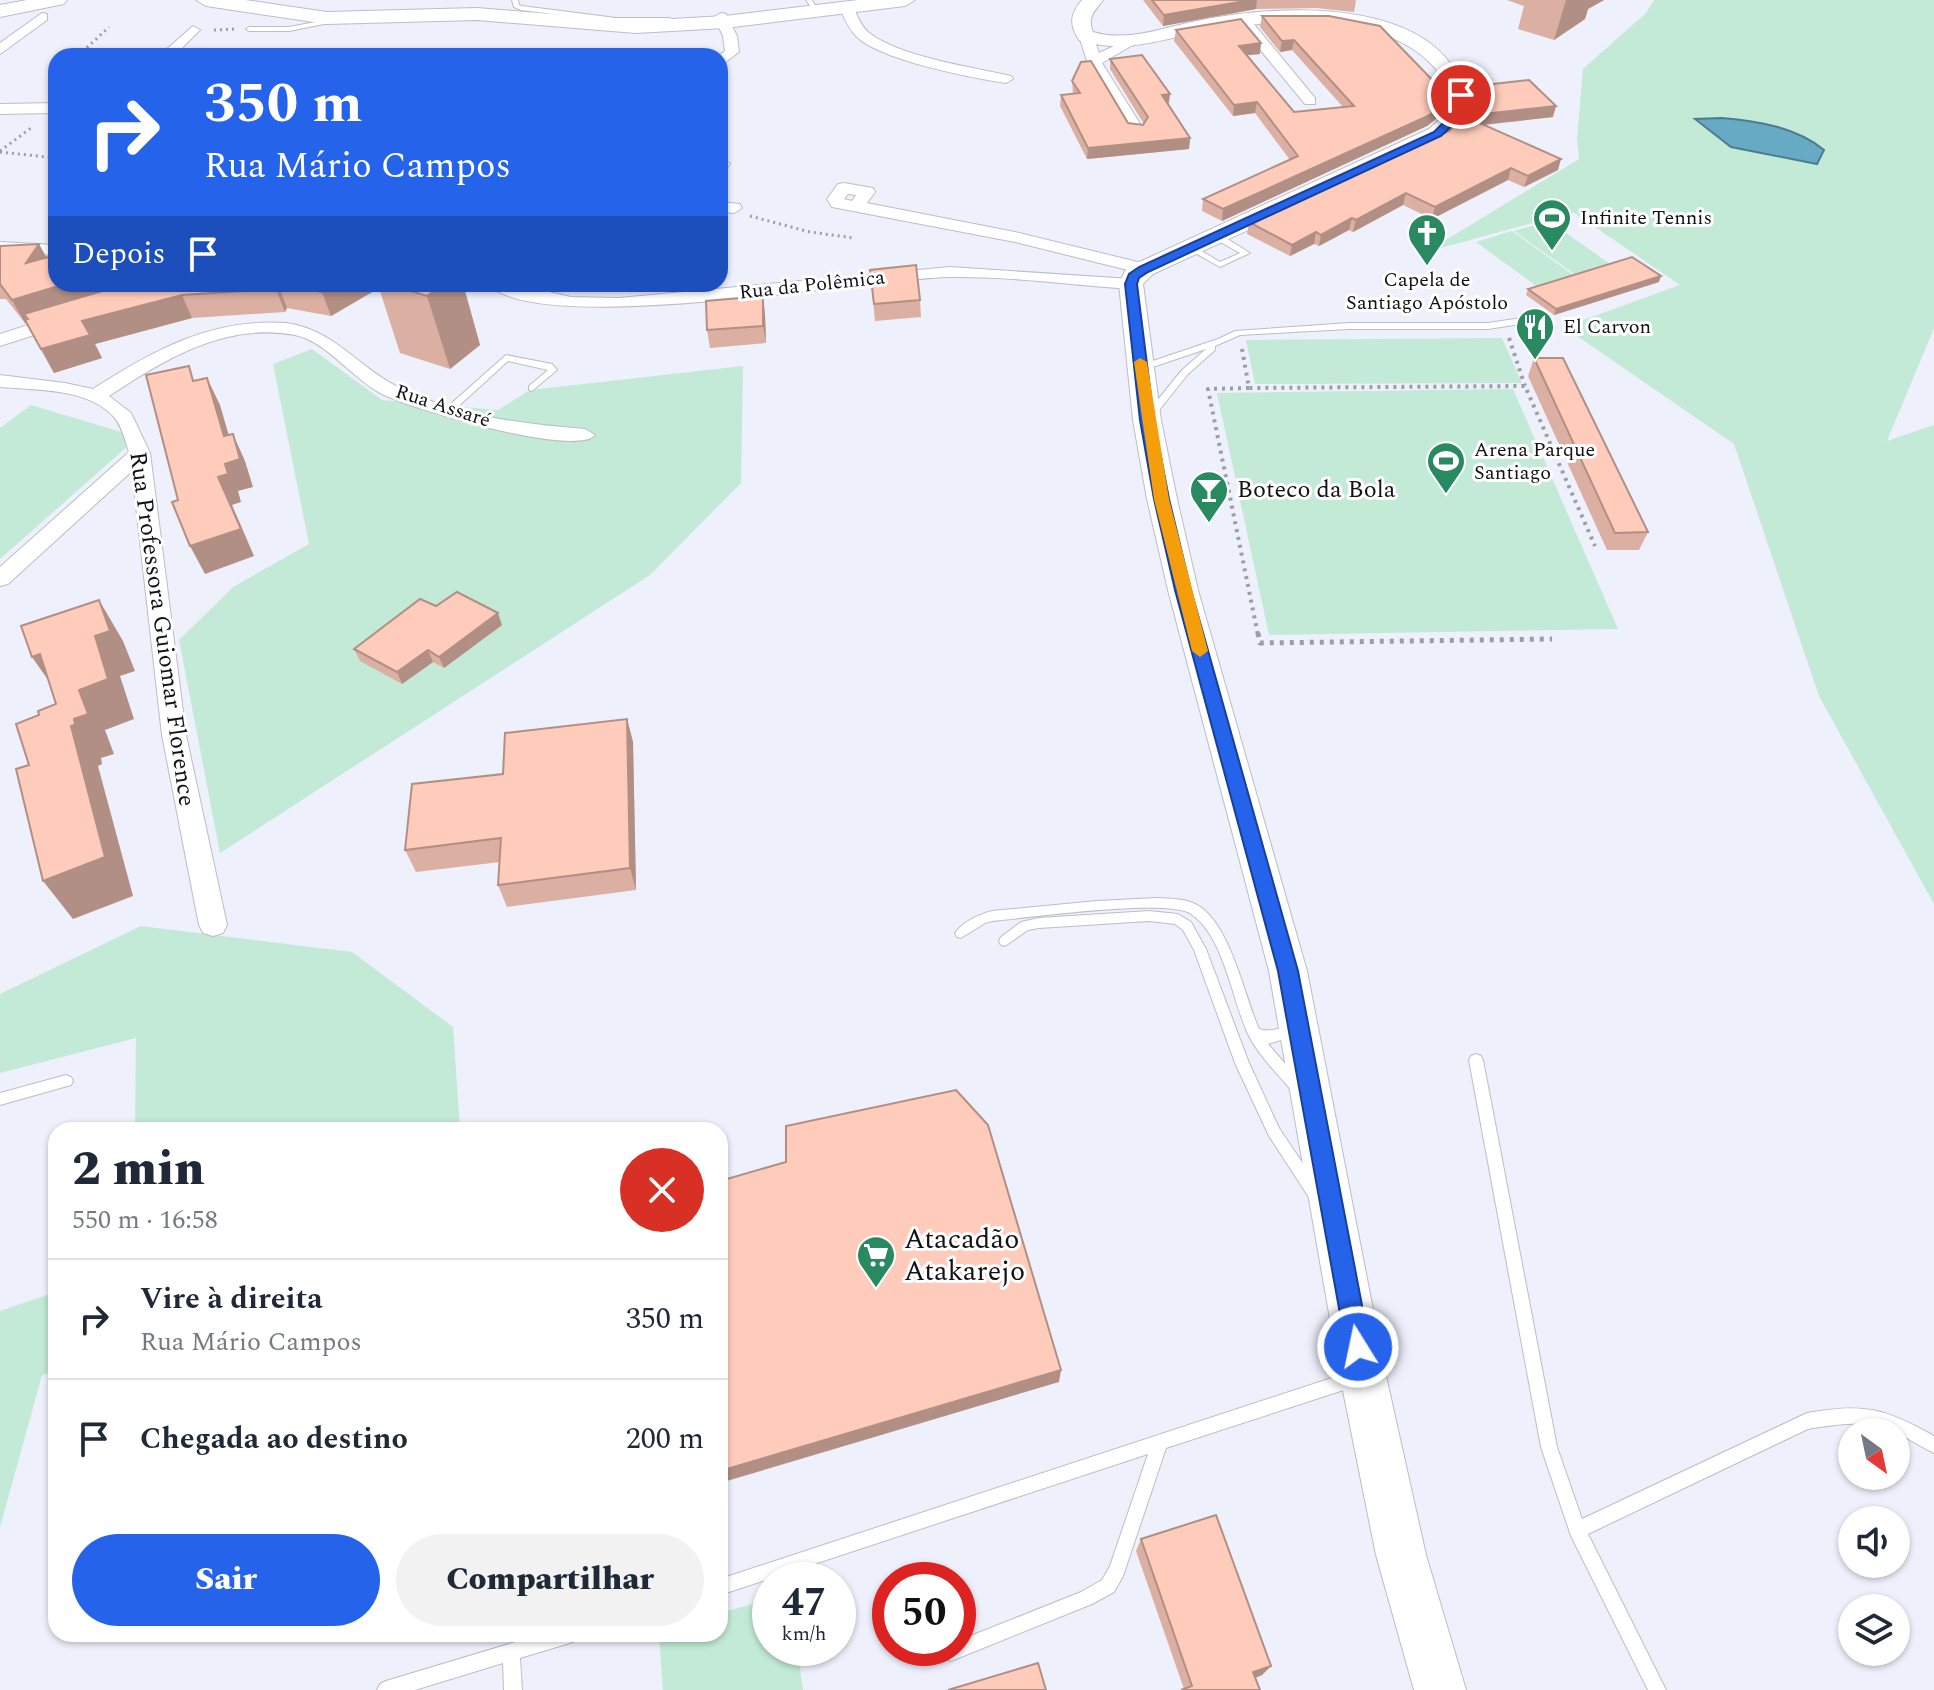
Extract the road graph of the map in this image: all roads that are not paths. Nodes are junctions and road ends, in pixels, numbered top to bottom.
1 (57, 0) edge
2 (206, 0) edge
3 (515, 0) edge
4 (905, 0) edge
5 (1093, 0) edge
6 (813, 6) edge
7 (847, 8) junction
8 (0, 11) edge
9 (42, 17) dead end
10 (344, 18) junction
11 (723, 20) junction
12 (1243, 20) junction
13 (249, 29) road end
14 (193, 30) road end
15 (1086, 36) junction
16 (1131, 42) junction
17 (174, 48) edge
18 (0, 50) edge
19 (728, 55) edge
20 (1094, 61) junction
21 (1006, 79) dead end
22 (1310, 101) dead end
23 (48, 108) edge
24 (0, 109) edge
25 (1136, 130) edge
26 (856, 206) dead end
27 (1218, 237) junction
28 (0, 247) edge
29 (1192, 249) junction
30 (48, 250) edge
31 (1137, 277) junction
32 (518, 292) edge
33 (79, 315) edge
34 (1535, 319) dead end
35 (0, 340) edge
36 (1221, 341) junction
37 (1141, 368) junction
38 (0, 381) edge
39 (532, 388) dead end
40 (96, 396) junction
41 (448, 411) junction
42 (1147, 420) junction
43 (585, 435) dead end
44 (140, 453) junction
45 (0, 579) edge
46 (213, 925) dead end
47 (961, 933) dead end
48 (1005, 941) dead end
49 (1300, 1025) junction
50 (1254, 1033) junction
51 (1476, 1060) dead end
52 (66, 1081) dead end
53 (0, 1099) edge
54 (1312, 1104) junction
55 (1337, 1229) junction
56 (1363, 1376) junction
57 (1159, 1445) junction
58 (1934, 1445) edge
59 (1577, 1530) junction
60 (728, 1584) edge
61 (545, 1642) edge
62 (976, 1642) edge
63 (511, 1653) junction
64 (386, 1690) edge
65 (513, 1690) edge
66 (1440, 1690) edge
67 (1657, 1690) edge

1 - 8 main road
2 - 10 main road
3 - 11 lane
4 - 7 main road
5 - 15 main road
6 - 7 main road
6 - 11 main road
7 - 21 street
9 - 18 street
10 - 11 main road
10 - 13 lane
11 - 19 street
12 - 16 main road
12 - 22 street
12 - 27 main road
14 - 17 street
15 - 16 main road
15 - 20 street
16 - 20 street
20 - 25 street
23 - 24 street
26 - 31 street
27 - 29 main road
27 - 29 lane
28 - 30 street
29 - 31 main road
31 - 32 street, Rua da Polêmica
31 - 37 main road
33 - 35 street
34 - 36 lane
36 - 37 lane
36 - 42 lane
37 - 42 main road
38 - 40 street
39 - 41 lane
40 - 41 street, Rua Assaré
40 - 44 street, Rua Professora Guiomar Florence
41 - 43 street, Rua Assaré
42 - 49 main road
44 - 45 street
44 - 46 street, Rua Professora Guiomar Florence
47 - 50 lane
48 - 55 lane
49 - 50 lane
49 - 54 main road
50 - 54 lane
51 - 59 lane
52 - 53 lane
54 - 55 main road
55 - 56 main road
56 - 57 lane
56 - 66 main road
57 - 60 lane
57 - 62 lane
58 - 59 lane
59 - 67 lane
61 - 63 lane
63 - 64 lane
63 - 65 lane

